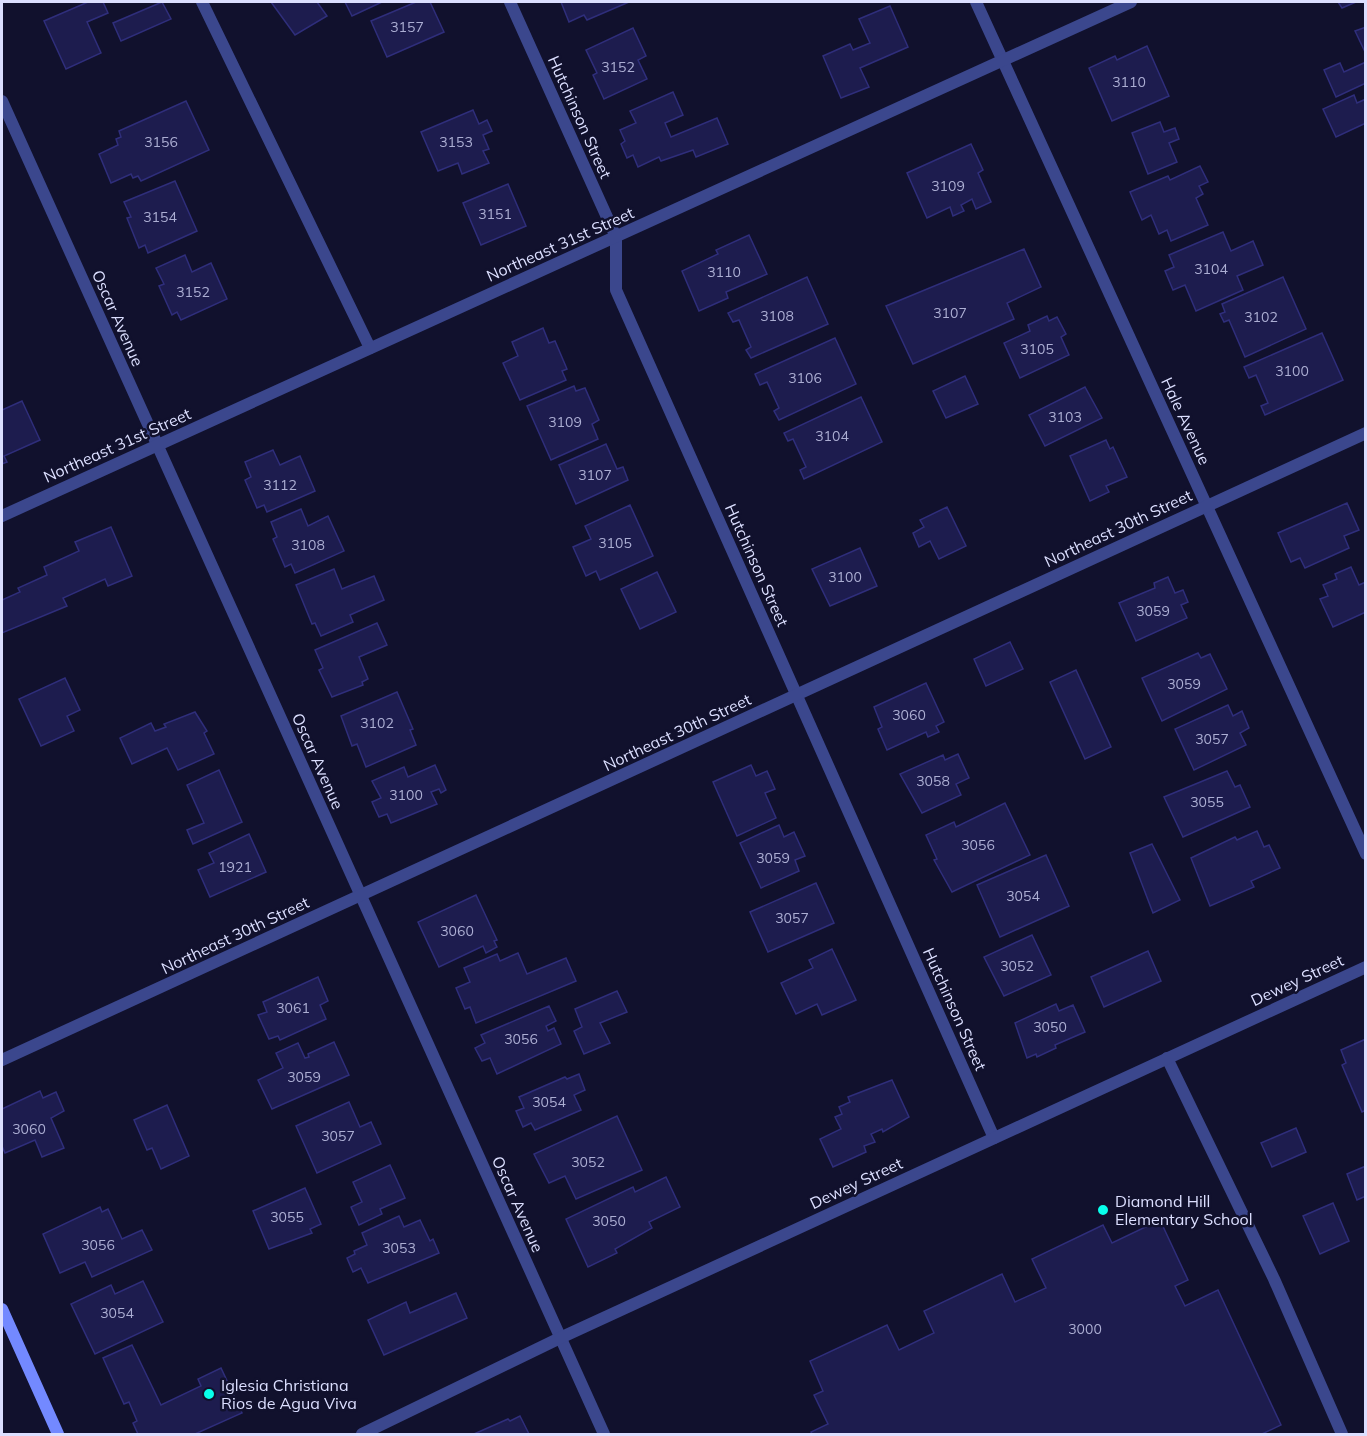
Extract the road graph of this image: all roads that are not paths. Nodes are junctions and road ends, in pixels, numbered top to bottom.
1 (202, 2) edge
2 (510, 2) edge
3 (976, 2) edge
4 (1131, 2) edge
5 (1003, 61) junction
6 (2, 101) edge
7 (616, 237) junction
8 (370, 348) junction
9 (1365, 433) edge
10 (157, 445) junction
11 (1206, 506) junction
12 (2, 516) edge
13 (796, 695) junction
14 (1365, 854) edge
15 (360, 895) junction
16 (1365, 967) edge
17 (1167, 1058) junction
18 (2, 1060) edge
19 (994, 1138) junction
20 (2, 1310) edge
21 (560, 1338) junction
22 (58, 1434) edge
23 (362, 1434) edge
24 (604, 1434) edge
25 (1342, 1434) edge

1 - 8 street
2 - 7 street, Hutchinson Street
3 - 5 street, Hale Avenue
4 - 5 street, Northeast 31st Street
5 - 7 street, Northeast 31st Street
5 - 11 street, Hale Avenue
6 - 10 street, Oscar Avenue
7 - 8 street, Northeast 31st Street
7 - 13 street, Hutchinson Street
8 - 10 street, Northeast 31st Street
9 - 11 street, Northeast 30th Street
10 - 12 street, Northeast 31st Street
10 - 15 street, Oscar Avenue
11 - 13 street, Northeast 30th Street
11 - 14 street, Hale Avenue
13 - 15 street, Northeast 30th Street
13 - 19 street, Hutchinson Street
15 - 18 street, Northeast 30th Street
15 - 21 street, Oscar Avenue
16 - 17 street, Dewey Street
17 - 19 street, Dewey Street
17 - 25 street
19 - 21 street, Dewey Street
20 - 22 street
21 - 23 street, Dewey Street
21 - 24 street, Oscar Avenue

